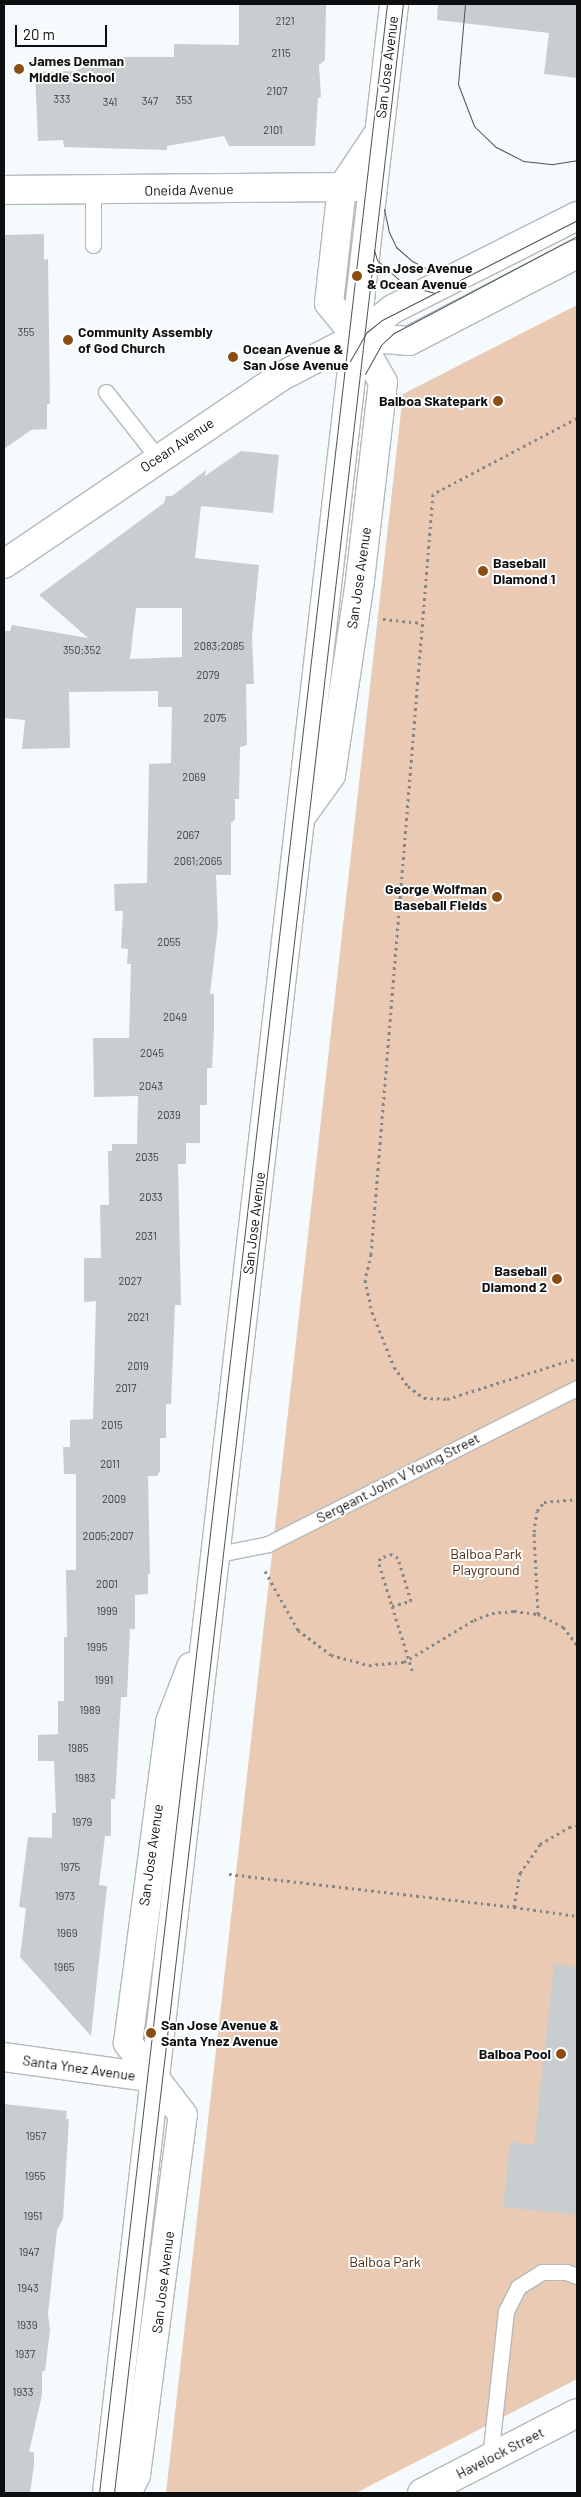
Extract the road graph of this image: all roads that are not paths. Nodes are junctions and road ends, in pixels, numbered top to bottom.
1 (394, 4) edge
2 (380, 131) junction
3 (373, 187) junction
4 (342, 188) junction
5 (4, 190) edge
6 (93, 192) junction
7 (577, 216) edge
8 (93, 245) dead end
9 (577, 254) edge
10 (357, 337) junction
11 (106, 392) dead end
12 (158, 458) junction
13 (4, 564) edge
14 (577, 1388) edge
15 (214, 1555) junction
16 (4, 2057) edge
17 (154, 2078) junction
18 (577, 2276) edge
19 (577, 2414) edge
20 (490, 2458) junction
21 (107, 2493) edge
22 (127, 2493) edge
23 (422, 2493) edge

1 - 2 main road, San Jose Avenue
2 - 3 main road, San Jose Avenue
2 - 4 main road, San Jose Avenue
3 - 4 main road, Oneida Avenue
3 - 10 main road, San Jose Avenue
4 - 6 main road, Oneida Avenue
4 - 10 main road, San Jose Avenue
5 - 6 main road, Oneida Avenue
6 - 8 lane
7 - 10 main road, Ocean Avenue
9 - 10 main road
10 - 12 main road, Ocean Avenue
10 - 15 main road, San Jose Avenue
11 - 12 lane
12 - 13 main road, Ocean Avenue
14 - 15 lane, Sergeant John V Young Street
15 - 17 main road, San Jose Avenue
16 - 17 main road, Santa Ynez Avenue
17 - 21 main road, San Jose Avenue
17 - 22 main road, San Jose Avenue
18 - 20 lane
19 - 20 main road, Havelock Street
20 - 23 main road, Havelock Street

